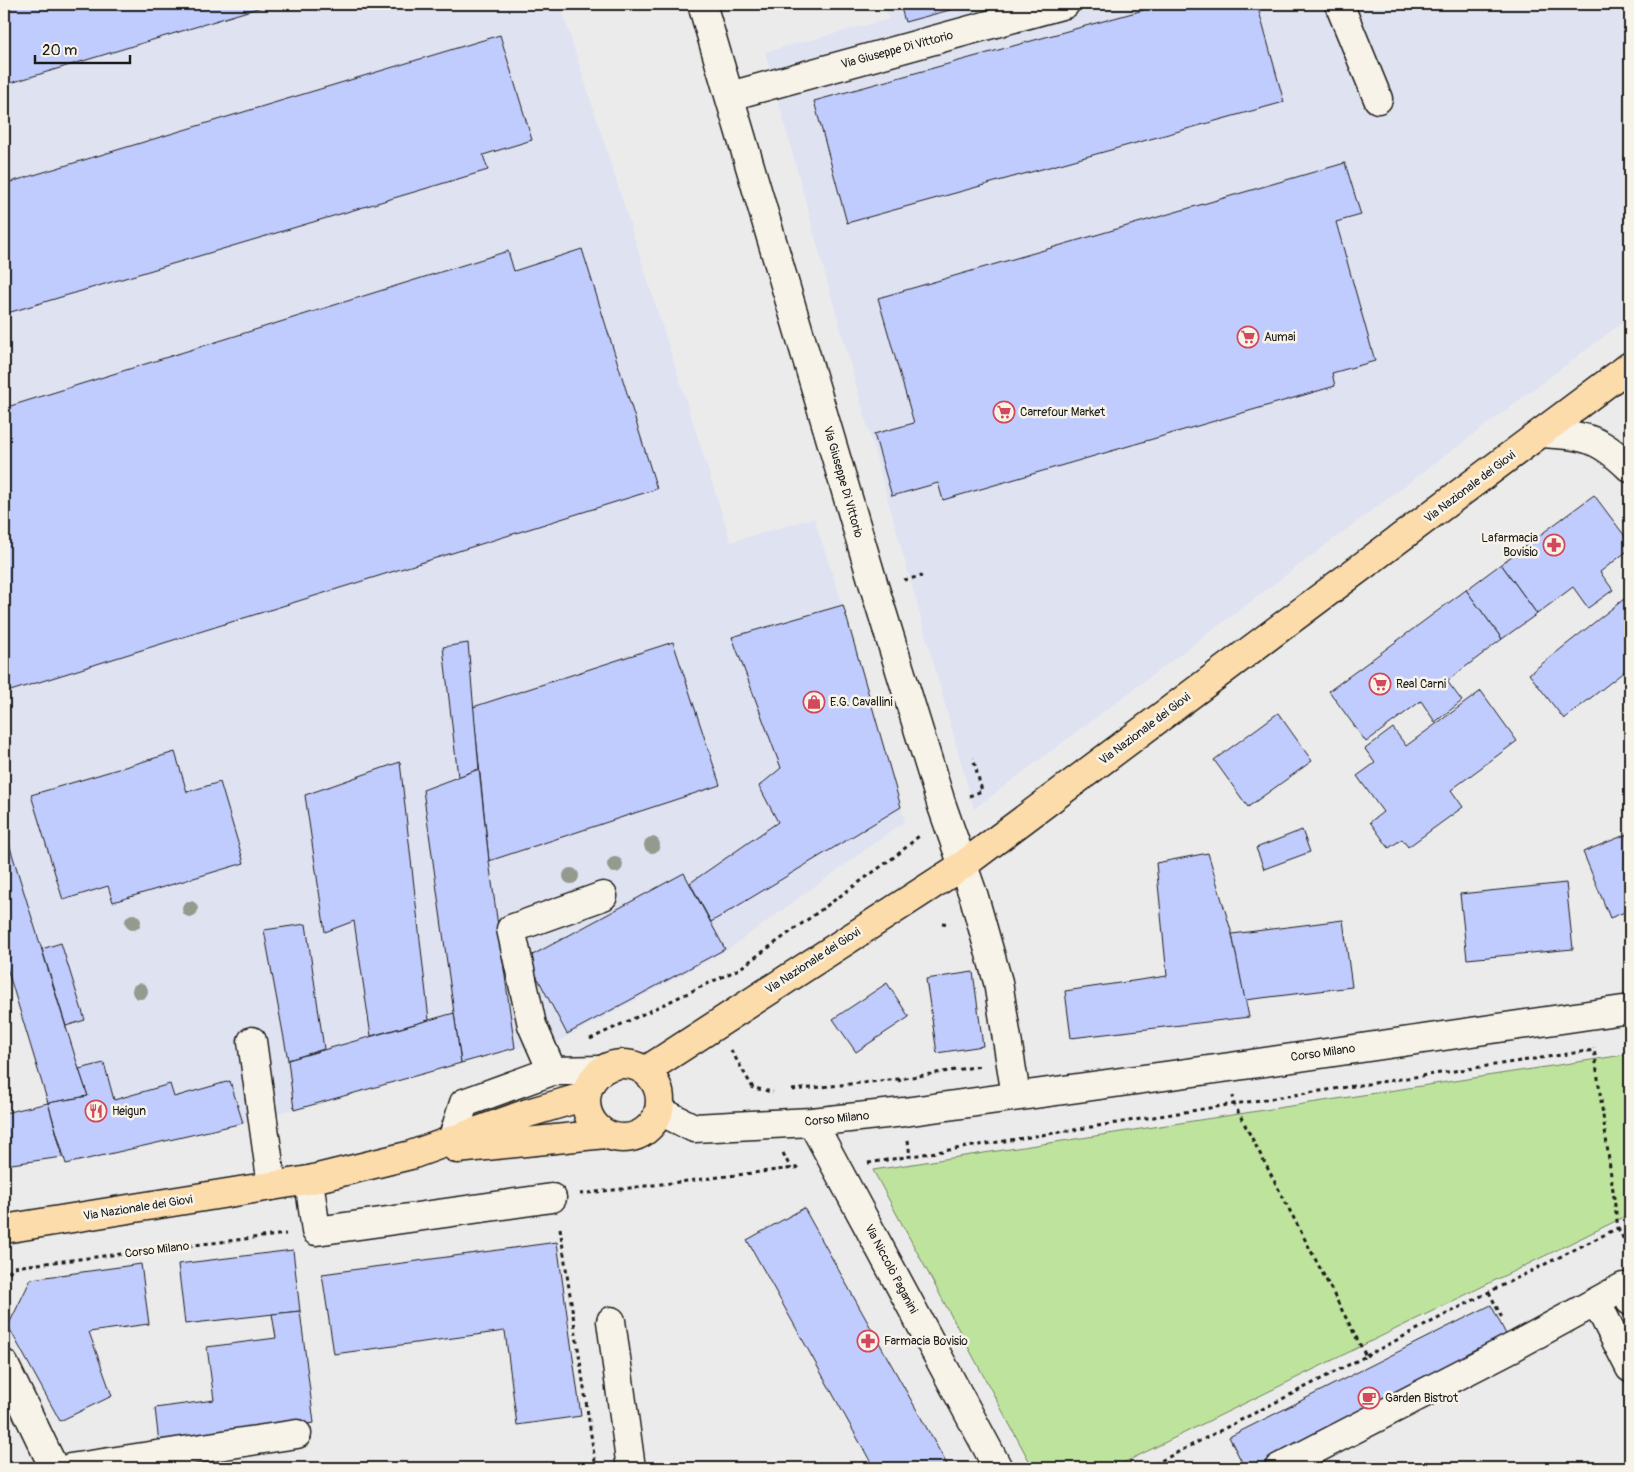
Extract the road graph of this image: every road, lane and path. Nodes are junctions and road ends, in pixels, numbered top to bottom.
1 (702, 4) edge
2 (1065, 4) edge
3 (1339, 4) edge
4 (730, 96) junction
5 (1378, 98) dead end
6 (1630, 366) edge
7 (1543, 433) junction
8 (1630, 468) edge
9 (897, 855) dead end
10 (963, 865) junction
11 (603, 896) dead end
12 (942, 923) dead end
13 (954, 925) dead end
14 (1630, 1009) edge
15 (1589, 1014) junction
16 (586, 1040) dead end
17 (252, 1041) dead end
18 (728, 1045) dead end
19 (1594, 1050) junction
20 (986, 1065) dead end
21 (1230, 1067) junction
22 (602, 1070) junction
23 (552, 1071) junction
24 (645, 1071) junction
25 (776, 1092) dead end
26 (586, 1096) junction
27 (1016, 1096) junction
28 (1234, 1104) junction
29 (660, 1111) junction
30 (904, 1112) junction
31 (812, 1122) junction
32 (605, 1134) junction
33 (452, 1140) junction
34 (411, 1155) junction
35 (910, 1157) junction
36 (863, 1164) dead end
37 (791, 1169) dead end
38 (309, 1180) junction
39 (272, 1186) junction
40 (563, 1196) joint
41 (559, 1226) dead end
42 (1618, 1228) junction
43 (4, 1229) edge
44 (316, 1231) junction
45 (1630, 1252) edge
46 (4, 1279) edge
47 (1629, 1297) edge
48 (1600, 1312) junction
49 (611, 1321) dead end
50 (1366, 1356) junction
51 (4, 1364) edge
52 (1630, 1368) edge
53 (297, 1434) dead end
54 (54, 1468) edge
55 (70, 1468) edge
56 (596, 1468) edge
57 (631, 1468) edge
58 (998, 1468) edge
59 (1147, 1468) edge
60 (1279, 1468) edge
61 (1302, 1468) edge

1 - 4 street, Via Giuseppe Di Vittorio
2 - 4 street, Via Giuseppe Di Vittorio
3 - 5 street
4 - 10 street, Via Giuseppe Di Vittorio
6 - 7 main road, Via Nazionale dei Giovi
7 - 8 street
7 - 10 main road, Via Nazionale dei Giovi
9 - 16 path
10 - 24 main road, Via Nazionale dei Giovi
10 - 27 street
11 - 23 street
12 - 13 path
14 - 15 street, Corso Milano
15 - 19 path
15 - 21 street, Corso Milano
17 - 39 street
18 - 25 path
19 - 28 path
19 - 42 path
20 - 30 path
21 - 27 street, Corso Milano
21 - 28 path
22 - 23 street
22 - 24 main road
22 - 26 main road
23 - 33 street
24 - 29 main road
26 - 32 main road
26 - 33 main road, Via Nazionale dei Giovi
27 - 30 street, Corso Milano
28 - 35 path
28 - 50 path
29 - 31 street, Corso Milano
29 - 32 main road
30 - 31 street, Corso Milano
30 - 35 path
31 - 58 street, Via Niccolò Paganini
32 - 34 main road, Via Nazionale dei Giovi
33 - 34 main road, Via Nazionale dei Giovi
34 - 38 main road, Via Nazionale dei Giovi
35 - 36 path
37 - 40 path
38 - 39 main road, Via Nazionale dei Giovi
38 - 44 street
39 - 43 main road, Via Nazionale dei Giovi
40 - 44 street
41 - 56 path
42 - 45 path
42 - 50 path
44 - 46 path, Corso Milano
47 - 48 street
47 - 60 street
48 - 52 street
48 - 61 street
49 - 57 street
50 - 59 path
51 - 54 street
53 - 55 street

